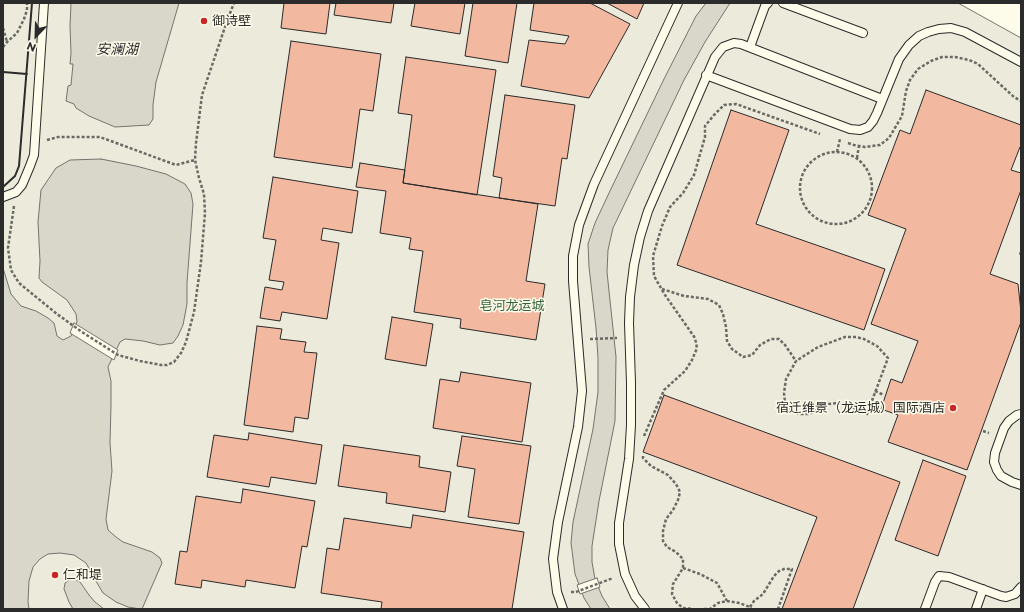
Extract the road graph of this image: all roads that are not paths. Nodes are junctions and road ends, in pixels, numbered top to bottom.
1 (44, 3) edge
2 (678, 3) edge
3 (768, 3) edge
4 (783, 3) edge
5 (863, 33) dead end
6 (750, 47) junction
7 (1021, 62) edge
8 (706, 75) junction
9 (882, 100) junction
10 (3, 197) edge
11 (1021, 414) edge
12 (1021, 485) edge
13 (1021, 587) edge
14 (983, 590) junction
15 (563, 609) edge
16 (645, 609) edge
17 (925, 609) edge
18 (976, 609) edge

1 - 10 lane
2 - 15 lane
3 - 6 lane
4 - 5 lane
6 - 8 lane
6 - 9 lane
7 - 9 lane
8 - 9 lane
8 - 16 lane
11 - 12 lane
13 - 14 lane
14 - 17 lane
14 - 18 lane

